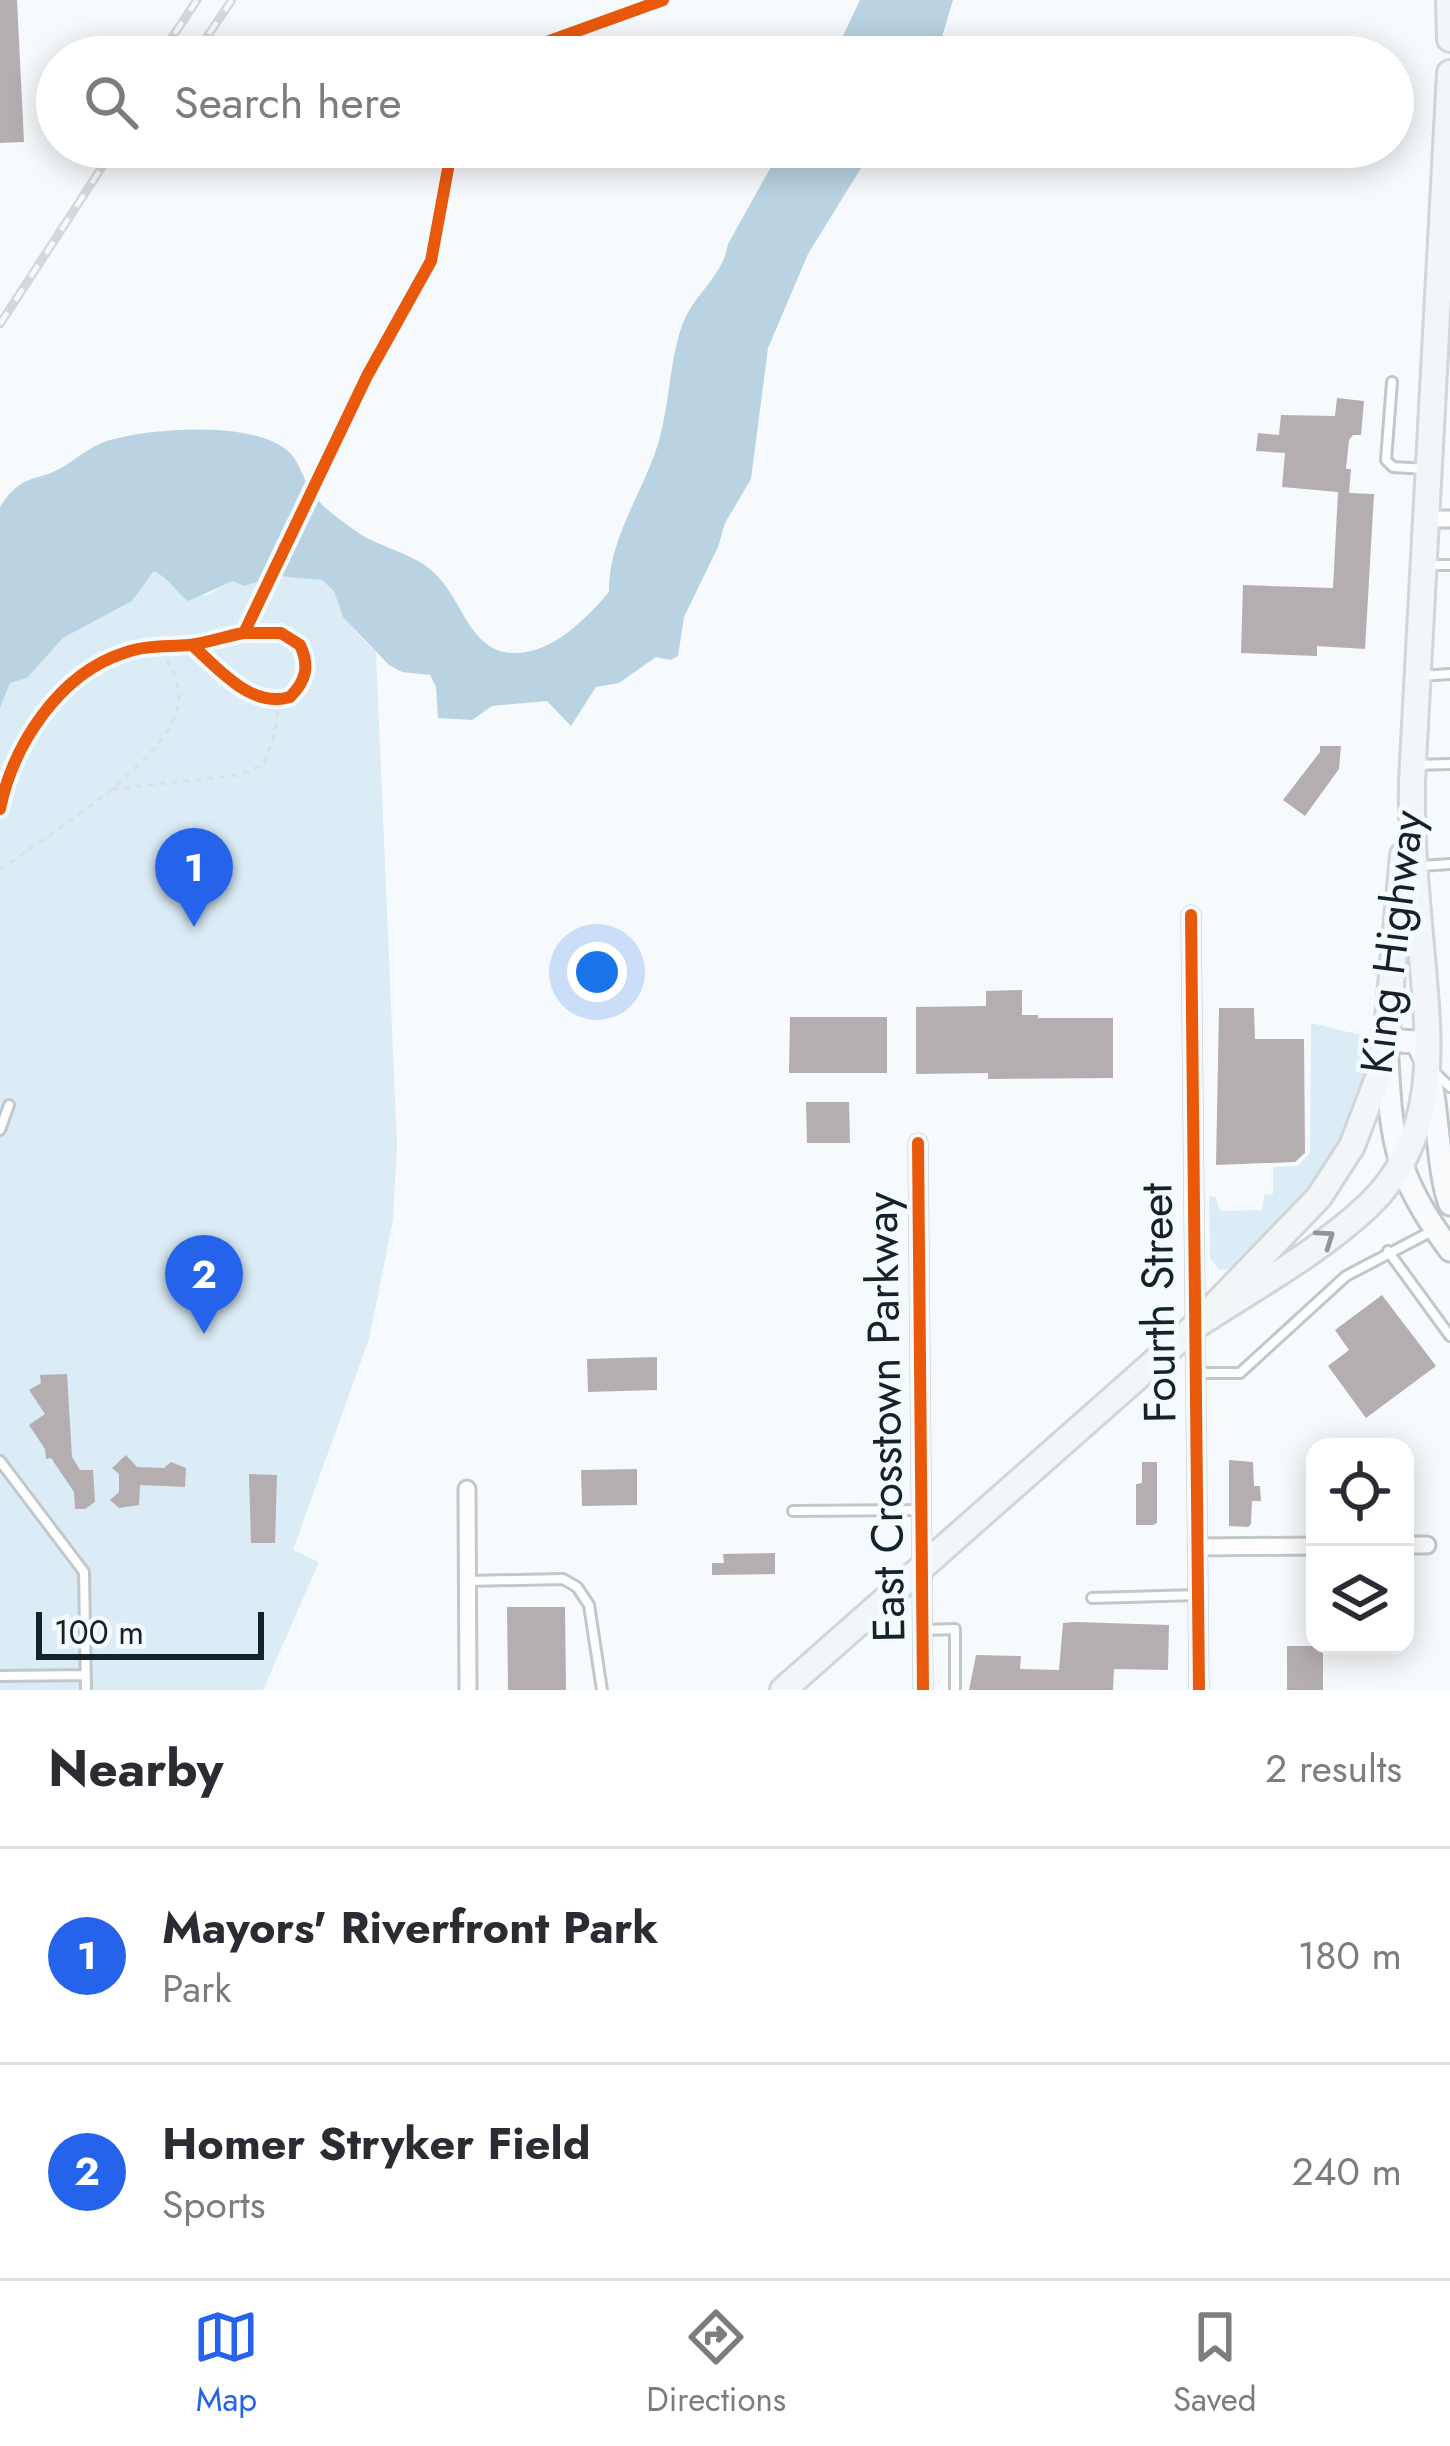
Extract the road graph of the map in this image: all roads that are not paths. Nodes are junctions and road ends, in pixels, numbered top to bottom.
1 (1448, 0) edge
2 (1450, 39) edge
3 (1450, 73) edge
4 (1447, 159) edge
5 (1392, 382) dead end
6 (1428, 470) junction
7 (1438, 519) edge
8 (1423, 565) junction
9 (1450, 565) edge
10 (1450, 674) edge
11 (1418, 676) junction
12 (1450, 764) edge
13 (1413, 773) junction
14 (1450, 864) edge
15 (1415, 867) junction
16 (1191, 915) dead end
17 (1386, 1040) junction
18 (1430, 1068) junction
19 (1450, 1088) edge
20 (9, 1105) dead end
21 (0, 1130) edge
22 (918, 1143) dead end
23 (1399, 1166) junction
24 (1450, 1204) edge
25 (1435, 1229) junction
26 (1450, 1250) edge
27 (1388, 1251) junction
28 (1194, 1327) junction
29 (1450, 1336) edge
30 (1195, 1373) junction
31 (0, 1461) edge
32 (467, 1489) dead end
33 (922, 1510) junction
34 (793, 1511) dead end
35 (1414, 1545) edge
36 (1427, 1545) dead end
37 (1306, 1546) edge
38 (1197, 1547) junction
39 (924, 1567) junction
40 (466, 1581) junction
41 (1198, 1595) junction
42 (1092, 1598) dead end
43 (924, 1630) junction
44 (0, 1676) edge
45 (86, 1676) junction
46 (86, 1690) edge
47 (468, 1690) edge
48 (602, 1690) edge
49 (783, 1690) edge
50 (923, 1690) edge
51 (955, 1690) edge
52 (1199, 1690) edge

1 - 2 main road
3 - 4 main road, King Highway
4 - 6 main road, King Highway
5 - 6 lane
6 - 7 main road, King Highway
7 - 8 main road, King Highway
8 - 9 lane
8 - 11 main road, King Highway
10 - 11 lane
11 - 13 main road, King Highway
12 - 13 lane
13 - 15 main road, King Highway
13 - 17 main road, King Highway
14 - 15 lane
15 - 18 main road, King Highway
16 - 28 street, Fourth Street
17 - 18 street
17 - 23 street
17 - 28 main road, King Highway
18 - 19 lane
18 - 23 main road, King Highway
18 - 24 street
20 - 21 lane
22 - 33 street, East Crosstown Parkway
23 - 25 street
28 -> 23 main road, King Highway
25 - 26 street
25 - 27 lane
27 - 29 lane
27 - 30 lane
28 - 30 street, Fourth Street
28 - 39 main road, King Highway
30 - 38 street, Fourth Street
31 - 45 lane
32 - 40 street
33 - 34 lane
33 - 39 street, East Crosstown Parkway
35 - 36 street
37 - 38 street
38 - 41 street, Fourth Street
39 - 43 street, East Crosstown Parkway
39 - 49 main road, King Highway
40 - 47 street
40 - 48 lane
41 - 42 lane
41 - 52 street, Fourth Street
43 - 50 street, East Crosstown Parkway
43 - 51 lane
44 - 45 lane
45 - 46 lane

